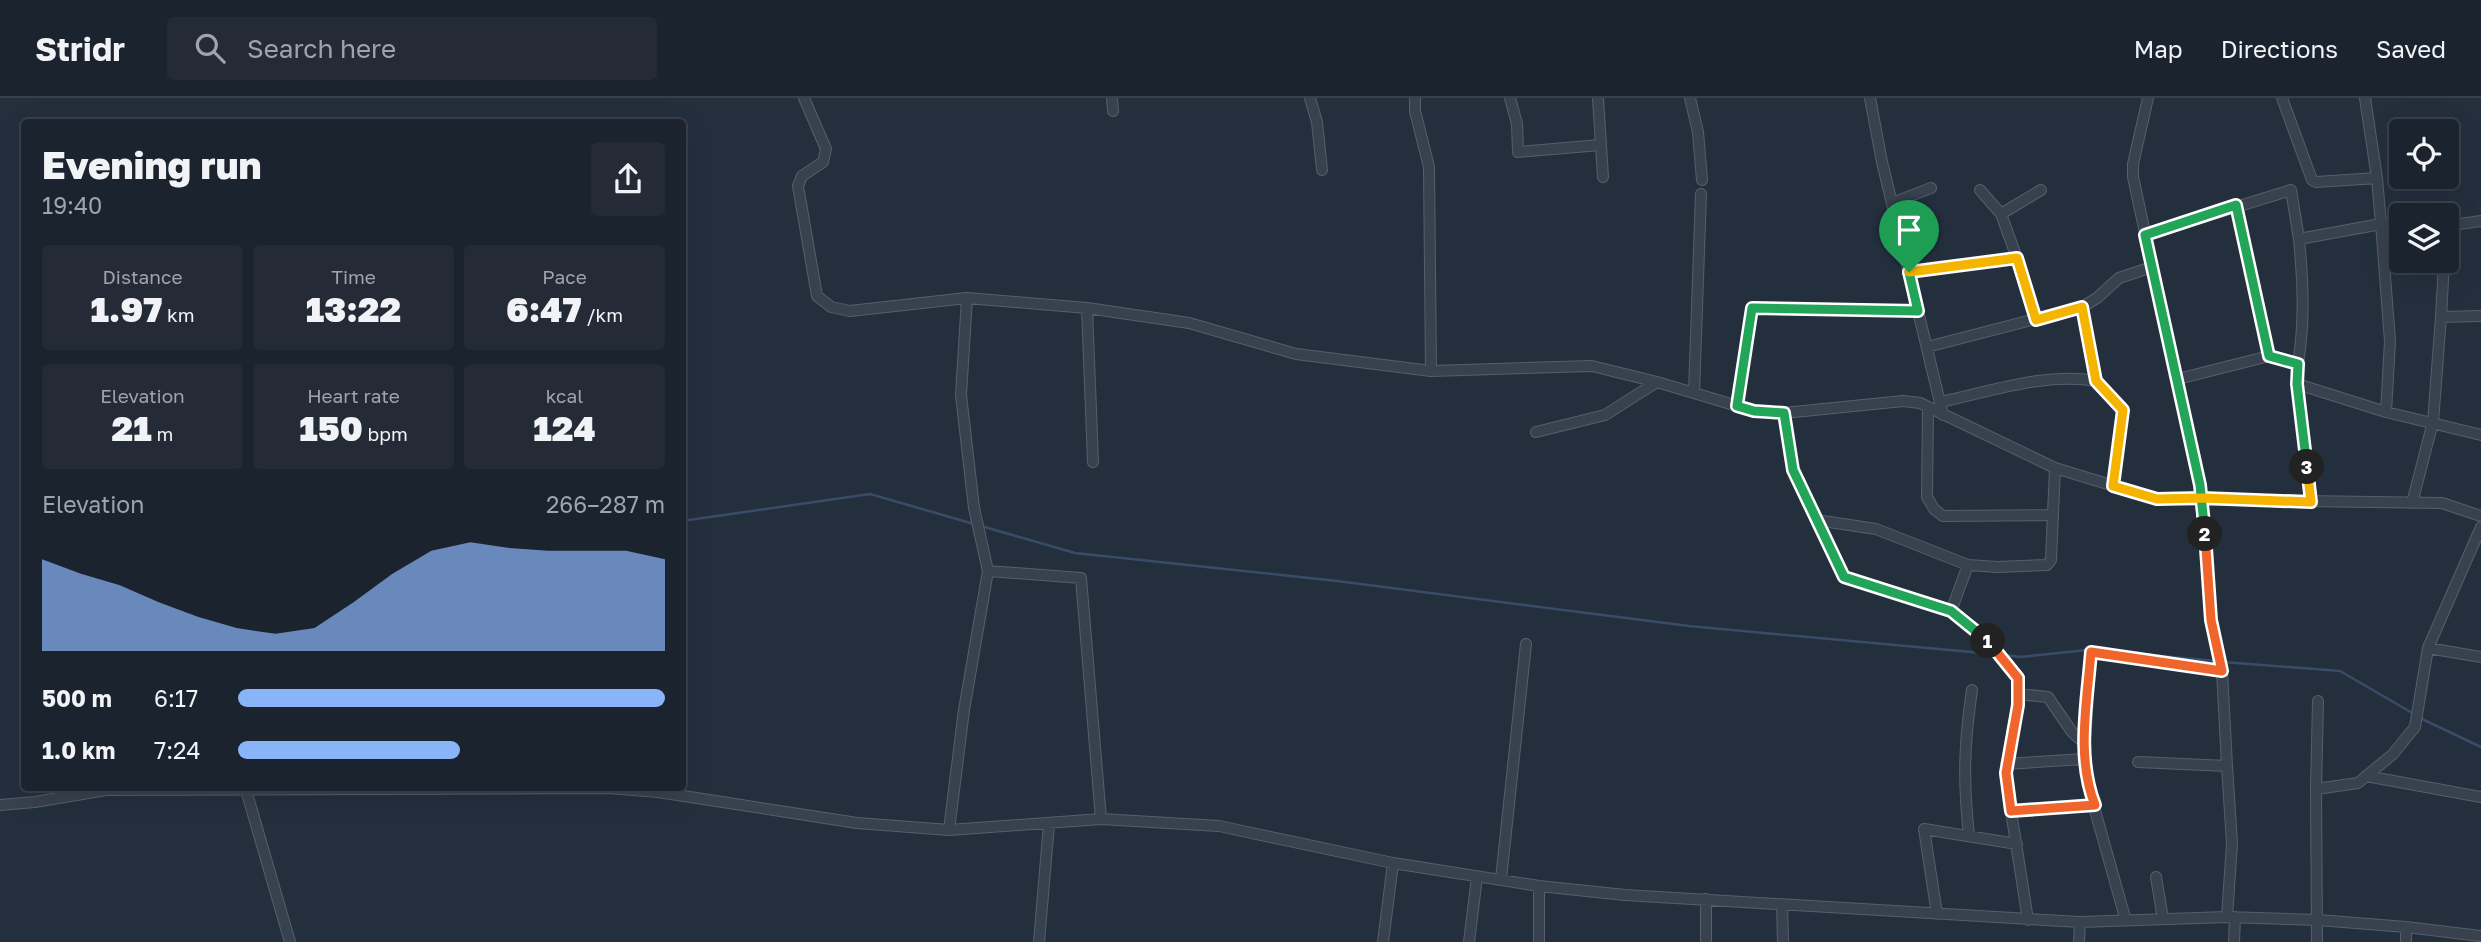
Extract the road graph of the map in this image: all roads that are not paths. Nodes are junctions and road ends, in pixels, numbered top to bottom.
1 (804, 98) edge
2 (1112, 98) edge
3 (1310, 98) edge
4 (1415, 98) edge
5 (1510, 98) edge
6 (1598, 98) edge
7 (1690, 98) edge
8 (1870, 98) edge
9 (2148, 98) edge
10 (2282, 98) edge
11 (2365, 98) edge
12 (1113, 111) dead end
13 (1600, 145) junction
14 (1322, 170) dead end
15 (1603, 177) dead end
16 (2377, 178) junction
17 (1702, 180) dead end
18 (1931, 188) dead end
19 (1980, 190) dead end
20 (2040, 190) dead end
21 (1701, 194) dead end
22 (1892, 203) junction
23 (2236, 205) junction
24 (2001, 214) junction
25 (2481, 221) edge
26 (2459, 224) edge
27 (2381, 225) junction
28 (2389, 225) edge
29 (2145, 235) junction
30 (2299, 239) junction
31 (2017, 258) junction
32 (2152, 267) junction
33 (1909, 272) junction
34 (2443, 273) edge
35 (967, 298) junction
36 (2082, 307) junction
37 (1087, 308) junction
38 (1918, 311) junction
39 (2481, 316) edge
40 (2441, 317) junction
41 (2036, 320) junction
42 (1927, 347) junction
43 (2269, 356) junction
44 (2298, 364) junction
45 (1431, 371) junction
46 (2178, 379) junction
47 (2096, 381) junction
48 (1657, 382) junction
49 (2297, 384) junction
50 (1694, 393) junction
51 (1940, 402) junction
52 (1737, 406) junction
53 (1928, 407) junction
54 (2386, 412) junction
55 (1784, 413) junction
56 (1943, 415) junction
57 (2433, 422) junction
58 (1536, 432) dead end
59 (2481, 435) edge
60 (1093, 462) dead end
61 (2055, 468) junction
62 (2113, 486) junction
63 (2202, 498) junction
64 (2311, 502) junction
65 (2412, 502) junction
66 (2053, 515) junction
67 (2481, 516) edge
68 (1816, 520) junction
69 (2481, 527) edge
70 (1968, 565) junction
71 (988, 571) junction
72 (1951, 611) junction
73 (1526, 644) dead end
74 (2428, 648) junction
75 (2481, 657) edge
76 (2221, 668) junction
77 (1972, 690) dead end
78 (2018, 694) junction
79 (2318, 701) dead end
80 (2084, 743) junction
81 (2084, 759) junction
82 (2138, 762) dead end
83 (2006, 764) junction
84 (2227, 766) junction
85 (2366, 776) junction
86 (2316, 789) junction
87 (100, 791) edge
88 (246, 791) edge
89 (646, 791) edge
90 (2481, 797) edge
91 (0, 805) edge
92 (2095, 805) junction
93 (2011, 811) junction
94 (1101, 819) junction
95 (1049, 824) junction
96 (949, 830) junction
97 (1969, 835) junction
98 (2017, 844) junction
99 (1393, 863) junction
100 (1477, 877) junction
101 (2156, 877) dead end
102 (1501, 879) junction
103 (1539, 886) junction
104 (1706, 899) junction
105 (1782, 905) junction
106 (1937, 915) junction
107 (2231, 917) junction
108 (2163, 919) junction
109 (2028, 920) junction
110 (2318, 920) junction
111 (2126, 921) junction
112 (2080, 922) junction
113 (2406, 927) junction
114 (2481, 936) edge
115 (290, 942) edge
116 (1039, 942) edge
117 (1383, 942) edge
118 (1469, 942) edge
119 (1539, 942) edge
120 (1706, 942) edge
121 (1783, 942) edge
122 (2079, 942) edge
123 (2234, 942) edge
124 (2317, 942) edge
125 (2406, 942) edge

1 - 35 street
2 - 12 street
3 - 14 street
4 - 45 street
5 - 13 street
6 - 13 street
7 - 17 street
8 - 22 street
9 - 29 street
10 - 16 street
11 - 16 street
13 - 15 street
16 - 27 street
18 - 22 street
19 - 24 street
20 - 24 street
21 - 50 street
22 - 33 street
23 - 29 street
23 - 30 street
23 - 43 street
24 - 31 street
25 - 26 street
27 - 28 street
27 - 30 street
27 - 54 street
29 - 32 street
30 - 44 street
31 - 33 street
31 - 41 street
32 - 36 street
32 - 46 street
33 - 38 street
34 - 40 street
35 - 37 street
35 - 71 street
36 - 41 street
36 - 47 street
37 - 45 street
37 - 60 street
38 - 42 street
38 - 52 street
39 - 40 street
40 - 57 street
41 - 42 street
42 - 51 street
43 - 44 street
43 - 46 street
44 - 49 street
45 - 48 street
46 - 63 street
47 - 51 street
47 - 62 street
48 - 50 street
48 - 58 street
49 - 54 street
49 - 64 street
50 - 52 street
51 - 56 street
52 - 55 street
53 - 55 street
53 - 56 street
53 - 66 street
54 - 57 street
55 - 68 street
56 - 61 street
57 - 59 street
57 - 65 street
61 - 62 street
61 - 66 street
62 - 63 street
63 - 64 street
63 - 76 street
64 - 65 street
65 - 67 street
66 - 70 street
68 - 70 street
68 - 72 street
69 - 74 street
70 - 72 street
71 - 94 street
71 - 96 street
72 - 78 street
73 - 102 street
74 - 75 street
74 - 85 street
76 - 80 street
76 - 84 street
77 - 97 street
78 - 80 street
78 - 83 street
79 - 86 street
80 - 81 street
81 - 83 street
81 - 92 street
82 - 84 street
83 - 93 street
84 - 107 street
85 - 86 street
85 - 90 street
86 - 110 street
87 - 91 street
88 - 115 street
89 - 96 street
92 - 93 street
92 - 111 street
93 - 98 street
94 - 95 street
94 - 99 street
95 - 96 street
95 - 116 street
97 - 98 street
97 - 106 street
98 - 109 street
99 - 100 street
99 - 117 street
100 - 102 street
100 - 118 street
101 - 108 street
102 - 103 street
103 - 104 street
103 - 119 street
104 - 105 street
104 - 120 street
105 - 106 street
105 - 121 street
106 - 109 street
107 - 108 street
107 - 110 street
107 - 123 street
108 - 111 street
109 - 112 street
110 - 113 street
110 - 124 street
111 - 112 street
112 - 122 street
113 - 114 street
113 - 125 street

